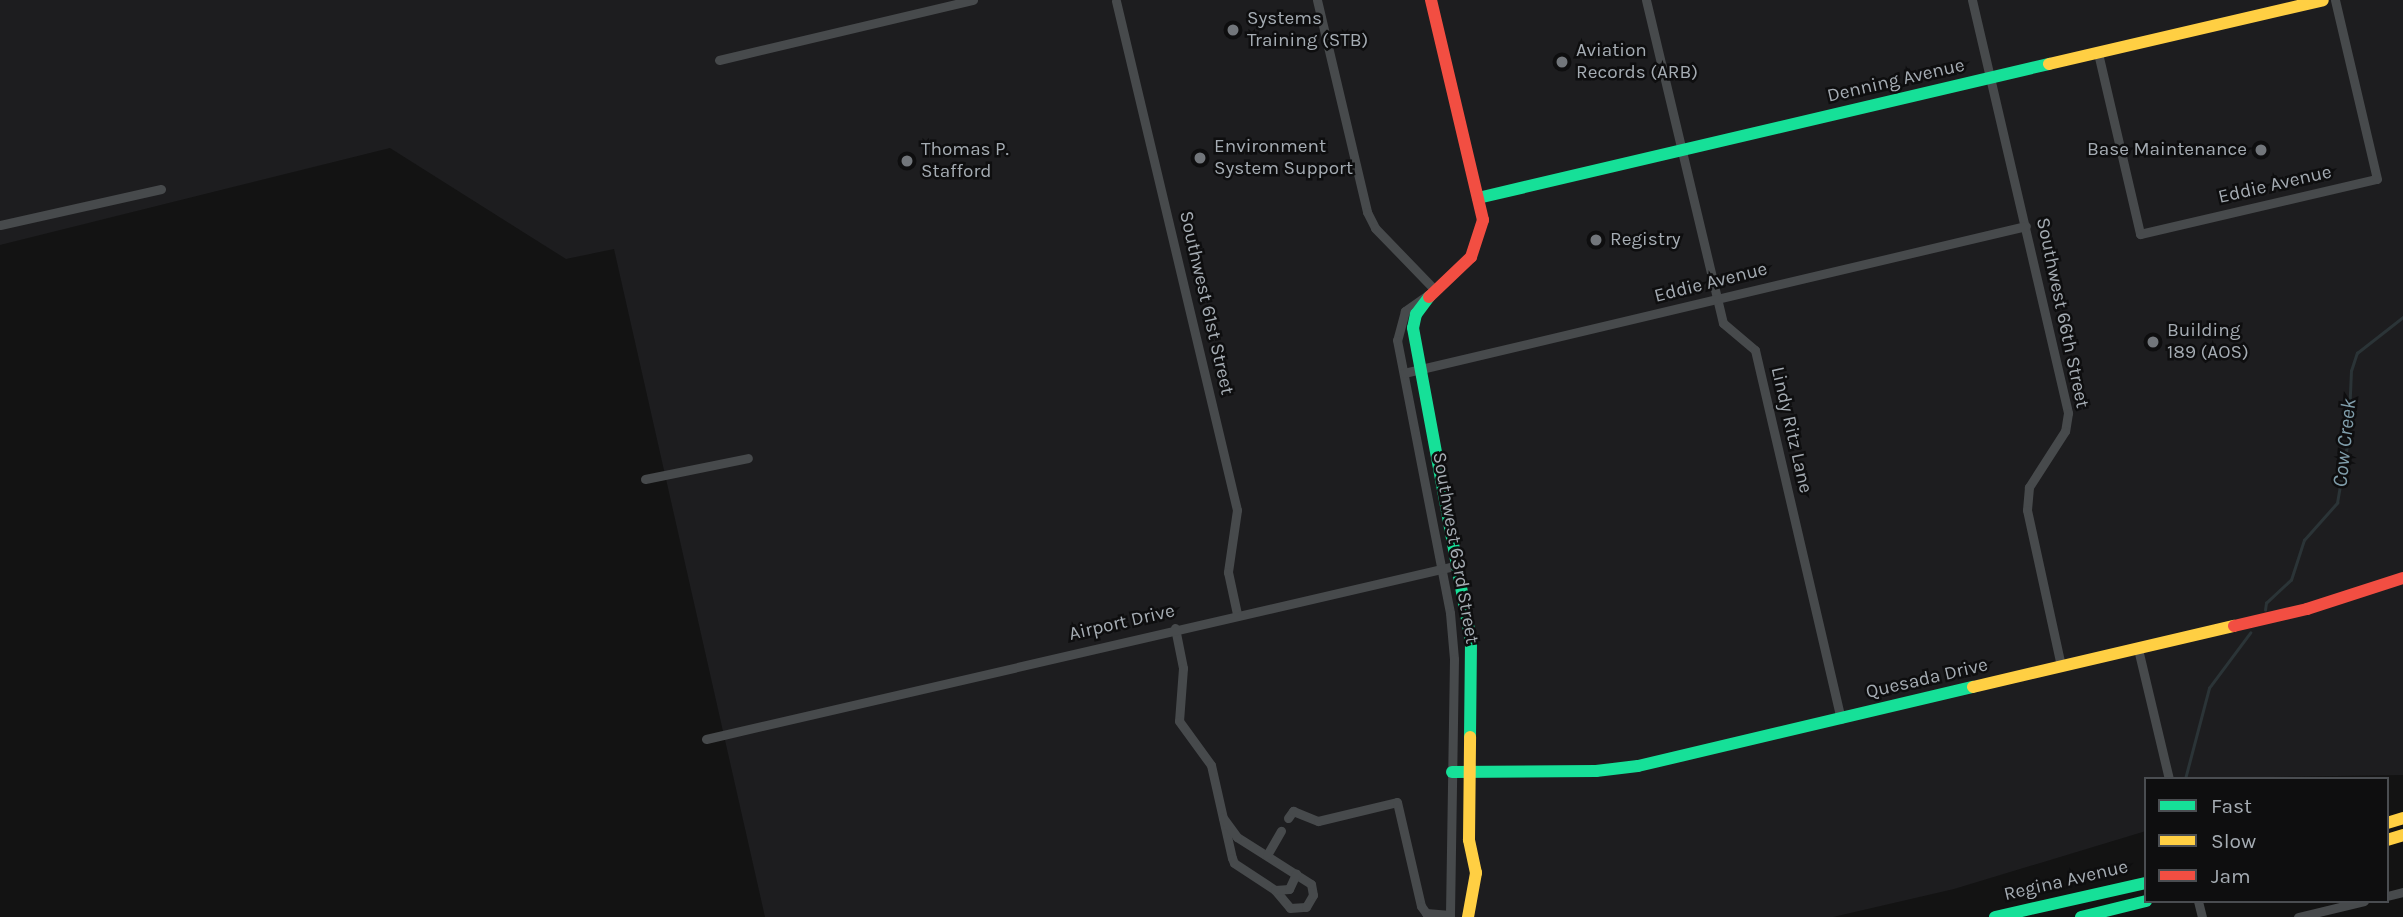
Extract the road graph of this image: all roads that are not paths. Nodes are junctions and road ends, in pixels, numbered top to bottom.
1 (973, 0) edge
2 (1317, 0) edge
3 (1431, 0) edge
4 (1646, 0) edge
5 (1972, 0) edge
6 (2323, 0) edge
7 (2335, 0) edge
8 (1116, 1) edge
9 (2098, 53) junction
10 (719, 60) dead end
11 (1991, 78) junction
12 (1682, 151) junction
13 (161, 189) dead end
14 (1478, 198) junction
15 (0, 225) edge
16 (2026, 226) junction
17 (1435, 290) junction
18 (1717, 299) junction
19 (1420, 370) junction
20 (1404, 373) junction
21 (748, 458) dead end
22 (645, 479) dead end
23 (1459, 565) junction
24 (1442, 569) junction
25 (2403, 578) edge
26 (1237, 614) junction
27 (1175, 628) junction
28 (2138, 649) junction
29 (2061, 666) junction
30 (1841, 719) junction
31 (706, 739) dead end
32 (1452, 772) junction
33 (1471, 772) junction
34 (2169, 777) edge
35 (1290, 815) dead end
36 (1223, 818) junction
37 (1281, 831) dead end
38 (1266, 855) junction
39 (1296, 874) junction
40 (2144, 883) edge
41 (1275, 890) junction
42 (2144, 901) edge
43 (2356, 903) edge
44 (1450, 916) edge
45 (1468, 917) edge
46 (1995, 917) edge
47 (2081, 917) edge
48 (2298, 917) edge

1 - 10 street
2 - 17 street
3 - 14 street, Southwest 63rd Street
4 - 12 street, Lindy Ritz Lane
5 - 11 street, Southwest 66th Street
6 - 9 street, Denning Avenue
7 - 9 street, Eddie Avenue
8 - 26 street, Southwest 61st Street
9 - 11 street, Denning Avenue
11 - 12 street, Denning Avenue
11 - 16 street, Southwest 66th Street
12 - 14 street, Denning Avenue
12 - 18 street, Lindy Ritz Lane
13 - 15 street
14 - 17 street, Southwest 63rd Street
16 - 18 street, Eddie Avenue
16 - 29 street, Southwest 66th Street
17 - 19 street, Southwest 63rd Street
17 - 20 street, Southwest 63rd Street
18 - 19 street, Eddie Avenue
18 - 30 street, Lindy Ritz Lane
19 - 20 street, Eddie Avenue
19 - 23 street, Southwest 63rd Street
20 - 24 street, Southwest 63rd Street
21 - 22 street
23 - 24 street, Airport Drive
23 - 33 street, Southwest 63rd Street
24 - 26 street, Airport Drive
24 - 32 street, Southwest 63rd Street
25 - 28 street, Quesada Drive
26 - 27 street, Airport Drive
27 - 31 street, Airport Drive
27 - 36 street
28 - 29 street, Quesada Drive
28 - 34 street
29 - 30 street, Quesada Drive
30 - 33 street, Quesada Drive
32 - 33 street, Quesada Drive
32 - 44 street, Southwest 63rd Street
33 - 45 street, Southwest 63rd Street
35 - 44 street
36 - 38 street
36 - 41 street
37 - 38 street
38 - 39 street
39 - 41 street
39 - 41 street
40 - 46 street, Regina Avenue
42 - 47 street, Regina Avenue
43 - 48 street

